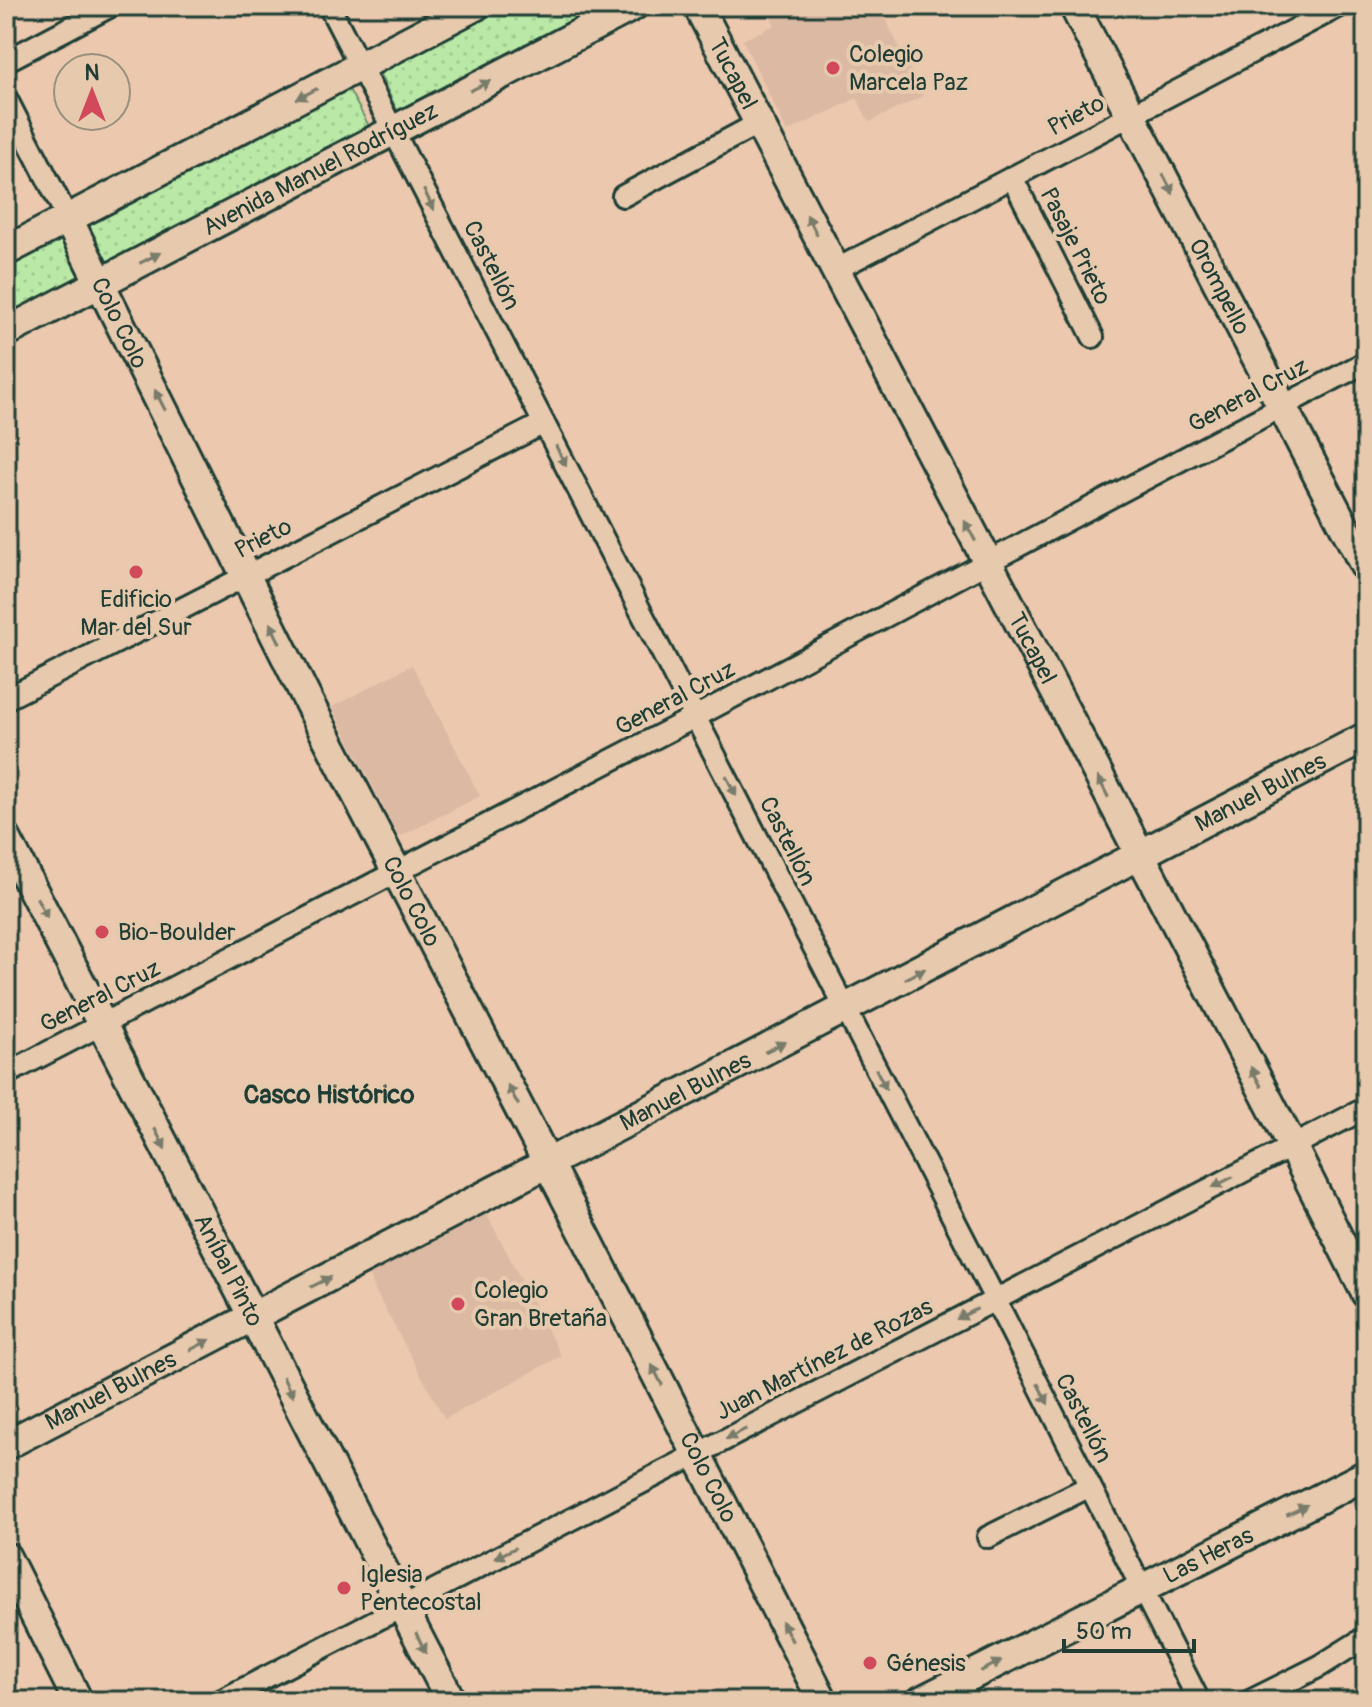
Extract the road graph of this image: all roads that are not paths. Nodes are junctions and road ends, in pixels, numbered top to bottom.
1 (111, 6) edge
2 (329, 6) edge
3 (475, 6) edge
4 (633, 6) edge
5 (698, 6) edge
6 (1074, 6) edge
7 (1340, 6) edge
8 (6, 61) edge
9 (360, 66) junction
10 (6, 98) edge
11 (1132, 115) junction
12 (759, 123) junction
13 (393, 131) junction
14 (1012, 177) junction
15 (623, 196) dead end
16 (68, 219) junction
17 (6, 251) edge
18 (835, 270) junction
19 (101, 283) junction
20 (6, 332) edge
21 (1093, 337) dead end
22 (1366, 362) edge
23 (1283, 406) junction
24 (544, 423) junction
25 (987, 563) junction
26 (1366, 568) edge
27 (247, 575) junction
28 (6, 699) edge
29 (695, 717) junction
30 (1366, 737) edge
31 (6, 838) edge
32 (1139, 856) junction
33 (396, 872) junction
34 (846, 1010) junction
35 (102, 1025) junction
36 (6, 1074) edge
37 (1366, 1108) edge
38 (1292, 1146) junction
39 (549, 1165) junction
40 (1366, 1293) edge
41 (995, 1299) junction
42 (252, 1318) junction
43 (6, 1445) edge
44 (697, 1454) junction
45 (1366, 1475) edge
46 (1090, 1486) junction
47 (988, 1537) dead end
48 (6, 1557) edge
49 (1142, 1589) junction
50 (402, 1607) junction
51 (1366, 1637) edge
52 (78, 1701) edge
53 (220, 1701) edge
54 (451, 1701) edge
55 (823, 1701) edge
56 (921, 1701) edge
57 (1199, 1701) edge
58 (1250, 1701) edge

1 - 8 street
2 - 9 street, Castellón
3 - 9 main road
13 -> 4 main road, Avenida Manuel Rodríguez
5 - 12 main road, Tucapel
6 - 11 main road, Orompello
7 - 11 street, Prieto
9 - 13 street, Castellón
9 -> 16 main road
10 - 16 street, Colo Colo
11 - 14 street, Prieto
11 -> 23 main road, Orompello
12 - 15 street
18 -> 12 main road, Tucapel
19 -> 13 main road, Avenida Manuel Rodríguez
13 -> 24 street, Castellón
14 - 18 street, Prieto
14 - 21 street, Pasaje Prieto
16 - 17 main road
16 - 19 main road, Colo Colo
25 -> 18 main road, Tucapel
19 - 20 main road, Avenida Manuel Rodríguez
27 -> 19 main road, Colo Colo
22 - 23 street, General Cruz
23 - 25 street, General Cruz
23 - 26 main road, Orompello
24 - 27 street, Prieto
24 -> 29 street, Castellón
25 - 29 street, General Cruz
32 -> 25 main road, Tucapel
27 - 28 street, Prieto
33 -> 27 main road, Colo Colo
29 - 33 street, General Cruz
29 -> 34 street, Castellón
30 - 32 main road, Manuel Bulnes
31 -> 35 main road, Aníbal Pinto
34 -> 32 main road, Manuel Bulnes
38 -> 32 main road, Tucapel
33 - 35 street, General Cruz
39 -> 33 main road, Colo Colo
39 -> 34 main road, Manuel Bulnes
34 -> 41 street, Castellón
35 - 36 street, General Cruz
35 -> 42 main road, Aníbal Pinto
37 - 38 street, Juan Martínez de Rozas
38 - 40 main road, Tucapel
38 -> 41 street, Juan Martínez de Rozas
42 -> 39 main road, Manuel Bulnes
44 -> 39 main road, Colo Colo
41 -> 44 street, Juan Martínez de Rozas
41 -> 46 street, Castellón
43 -> 42 main road, Manuel Bulnes
42 -> 50 main road, Aníbal Pinto
44 -> 50 street, Juan Martínez de Rozas
55 -> 44 main road, Colo Colo
49 -> 45 main road, Las Heras
46 - 47 street
46 - 49 street, Castellón
48 - 52 main road
56 -> 49 main road, Las Heras
49 - 57 street, Castellón
50 - 53 street, Juan Martínez de Rozas
50 -> 54 main road, Aníbal Pinto
51 - 58 street

